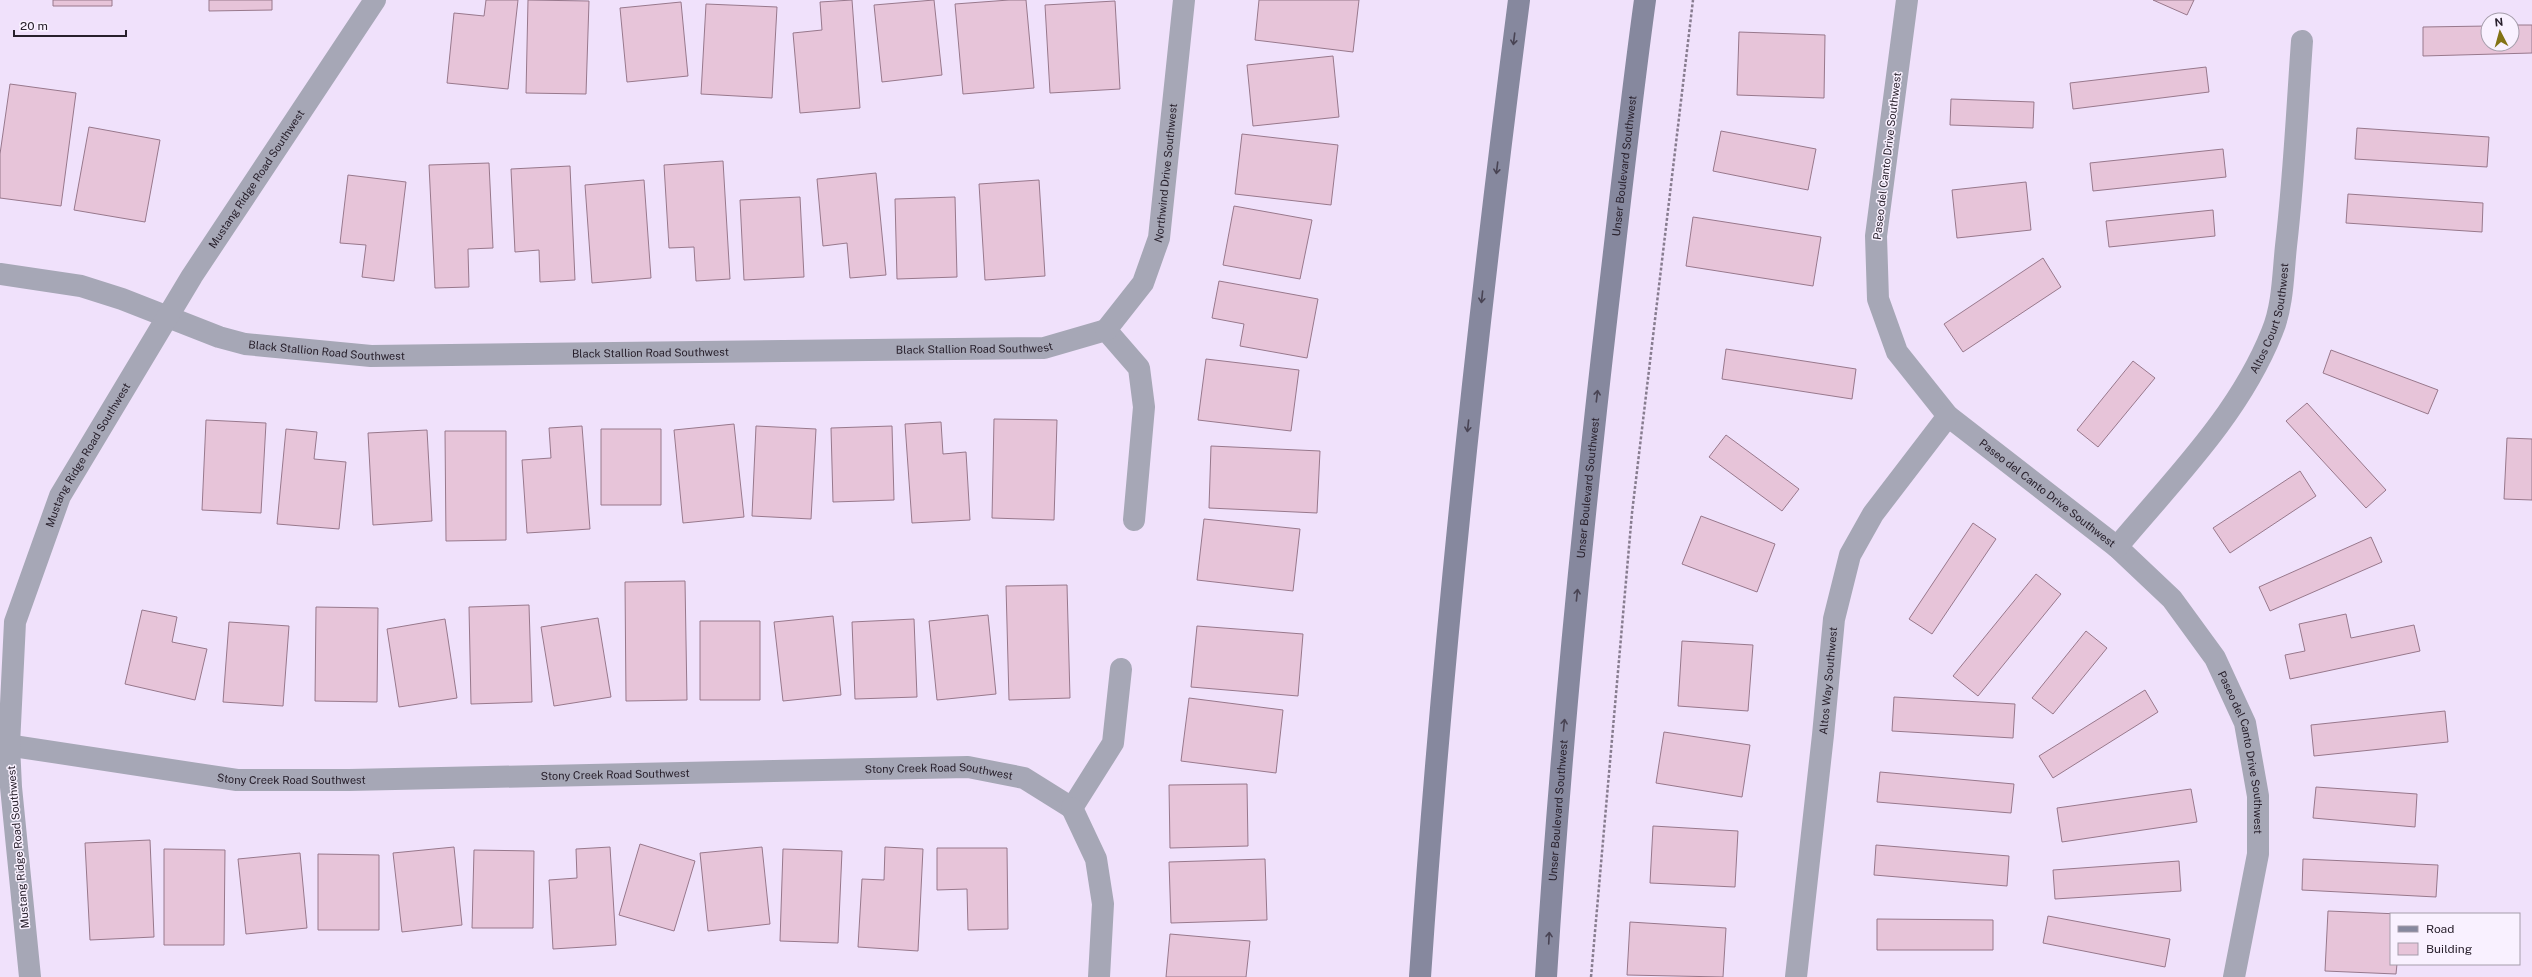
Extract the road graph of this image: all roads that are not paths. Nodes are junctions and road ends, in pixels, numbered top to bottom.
1 (375, 0) edge
2 (1184, 0) edge
3 (1519, 0) edge
4 (1645, 0) edge
5 (1907, 0) edge
6 (2302, 41) dead end
7 (0, 274) edge
8 (167, 316) junction
9 (1106, 330) junction
10 (1948, 416) junction
11 (1134, 520) dead end
12 (2117, 547) junction
13 (1121, 669) dead end
14 (5, 744) edge
15 (1072, 808) junction
16 (30, 977) edge
17 (1099, 977) edge
18 (1420, 977) edge
19 (1546, 977) edge
20 (1796, 977) edge
21 (2234, 977) edge

1 - 8 street, Mustang Ridge Road Southwest
2 - 9 street, Northwind Drive Southwest
3 -> 18 main road
19 -> 4 main road, Unser Boulevard Southwest
5 - 10 street, Paseo del Canto Drive Southwest
6 - 12 street, Altos Court Southwest
7 - 8 street, Black Stallion Road Southwest
8 - 9 street, Black Stallion Road Southwest
8 - 14 street, Mustang Ridge Road Southwest
9 - 11 street
10 - 12 street, Paseo del Canto Drive Southwest
10 - 20 street, Altos Way Southwest
12 - 21 street, Paseo del Canto Drive Southwest
13 - 15 street
14 - 15 street, Stony Creek Road Southwest
14 - 16 street, Mustang Ridge Road Southwest
15 - 17 street

